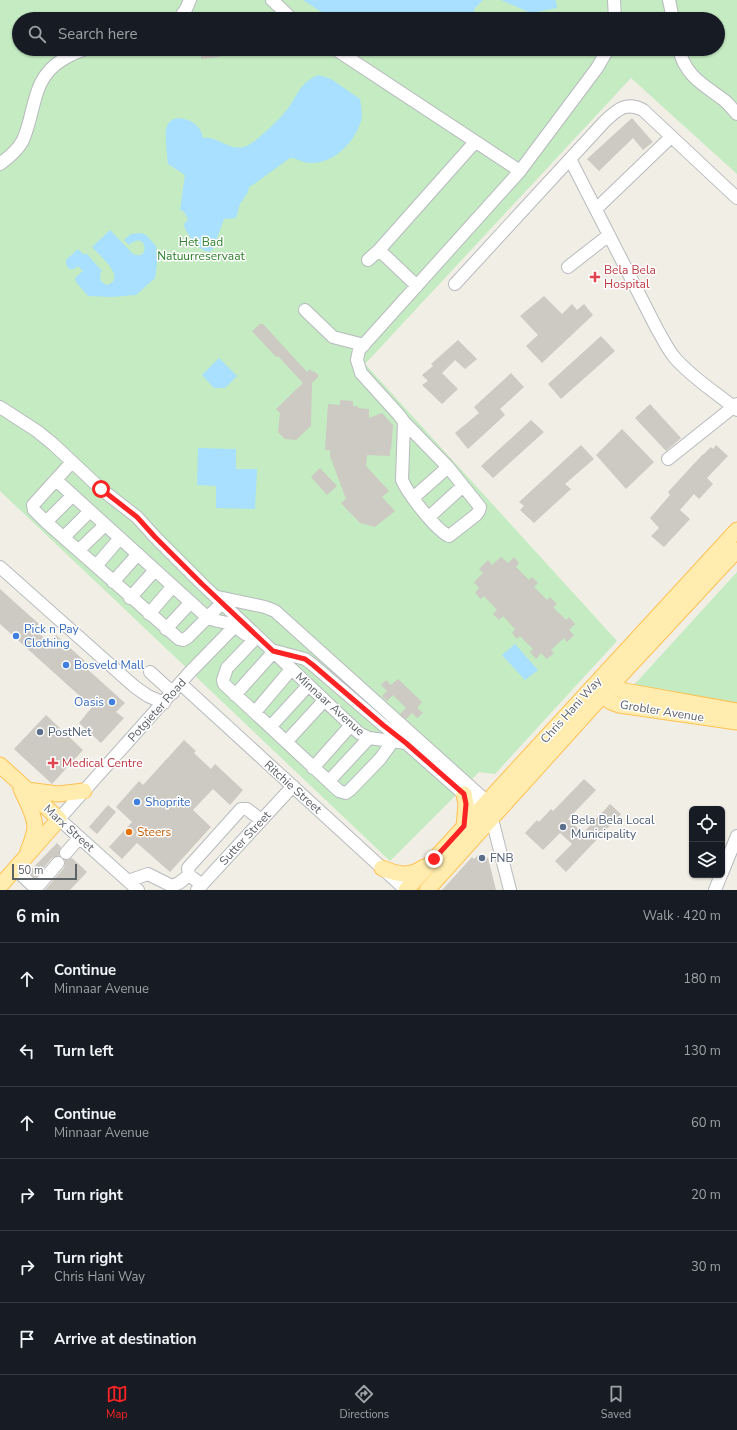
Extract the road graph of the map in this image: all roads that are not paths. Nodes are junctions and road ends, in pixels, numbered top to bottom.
1 (190, 0) edge
2 (272, 0) edge
3 (614, 0) edge
4 (669, 0) edge
5 (184, 12) edge
6 (285, 12) edge
7 (615, 12) edge
8 (672, 12) edge
9 (69, 56) edge
10 (346, 56) edge
11 (604, 56) edge
12 (681, 56) edge
13 (737, 114) edge
14 (671, 137) junction
15 (475, 142) junction
16 (570, 159) junction
17 (0, 164) edge
18 (520, 171) junction
19 (737, 198) edge
20 (596, 208) junction
21 (609, 235) junction
22 (379, 250) junction
23 (368, 260) dead end
24 (568, 267) dead end
25 (455, 284) dead end
26 (417, 286) junction
27 (305, 310) dead end
28 (364, 345) junction
29 (0, 407) edge
30 (736, 407) edge
31 (404, 422) junction
32 (668, 459) dead end
33 (72, 462) junction
34 (448, 467) junction
35 (56, 480) junction
36 (463, 486) junction
37 (73, 495) junction
38 (413, 498) junction
39 (90, 511) junction
40 (429, 517) junction
41 (46, 522) junction
42 (105, 524) junction
43 (737, 530) edge
44 (64, 537) junction
45 (120, 538) junction
46 (79, 550) junction
47 (737, 550) edge
48 (138, 554) junction
49 (96, 566) junction
50 (0, 567) edge
51 (155, 570) junction
52 (114, 582) junction
53 (173, 586) junction
54 (130, 598) junction
55 (219, 600) junction
56 (191, 602) junction
57 (679, 603) junction
58 (149, 614) junction
59 (208, 618) junction
60 (235, 626) junction
61 (166, 629) junction
62 (253, 641) junction
63 (271, 653) junction
64 (150, 672) dead end
65 (288, 673) junction
66 (181, 684) junction
67 (601, 687) junction
68 (305, 689) junction
69 (173, 693) junction
70 (235, 695) junction
71 (164, 703) junction
72 (321, 704) junction
73 (737, 711) edge
74 (255, 712) junction
75 (737, 722) edge
76 (270, 726) junction
77 (349, 727) junction
78 (369, 738) junction
79 (287, 741) junction
80 (393, 741) junction
81 (406, 743) junction
82 (0, 765) edge
83 (313, 768) junction
84 (329, 781) junction
85 (22, 786) junction
86 (293, 786) junction
87 (84, 791) junction
88 (464, 794) junction
89 (484, 805) junction
90 (495, 815) junction
91 (59, 819) junction
92 (261, 820) junction
93 (464, 826) junction
94 (737, 836) edge
95 (79, 838) junction
96 (66, 853) dead end
97 (25, 857) junction
98 (434, 859) junction
99 (58, 863) dead end
100 (725, 866) edge
101 (382, 868) junction
102 (15, 869) junction
103 (189, 875) junction
104 (720, 878) edge
105 (128, 881) junction
106 (0, 886) edge
107 (199, 887) edge
108 (138, 890) edge
109 (406, 890) edge
110 (427, 890) edge
111 (510, 890) edge
112 (715, 890) edge

1 - 5 street
2 - 6 street
3 - 7 street
4 - 8 street
9 - 17 street
10 - 15 street
11 - 18 street
12 - 13 street
14 - 16 street
14 - 19 street
14 - 20 street
15 - 18 street
15 - 22 street
16 - 20 street
16 - 25 street
18 - 26 street
20 - 21 street
21 - 24 street
21 - 30 street
22 - 23 street
22 - 26 street
26 - 28 street
27 - 28 street
28 - 31 street
29 - 33 street, Minnaar Avenue
30 - 32 street
31 - 34 street
31 - 38 street
33 - 35 street
33 - 55 street, Minnaar Avenue
34 - 36 street
34 - 38 street
35 - 37 street
35 - 41 street
36 - 40 street
36 - 40 street
37 - 39 street
37 - 41 street
38 - 40 street
39 - 42 street
39 - 44 street
41 - 44 street
42 - 45 street
42 - 46 street
43 - 57 main road, Chris Hani Way
44 - 46 street
45 - 48 street
45 - 49 street
46 - 49 street
47 - 57 main road, Chris Hani Way
48 - 51 street
48 - 52 street
49 - 52 street
50 - 71 street
51 - 53 street
51 - 54 street
52 - 54 street
53 - 56 street
53 - 58 street
54 - 58 street
55 - 59 street
55 - 63 street, Minnaar Avenue
55 - 89 street
56 - 59 street
56 - 61 street
57 - 67 main road, Chris Hani Way
58 - 61 street
59 - 60 street
59 - 61 street
60 - 62 street
60 - 66 street, Potgieter Road
62 - 63 street
62 - 70 street
63 - 65 street
63 - 70 street
63 - 77 street, Minnaar Avenue
63 - 81 street
64 - 69 street
65 - 68 street
65 - 74 street
66 - 69 street, Potgieter Road
66 - 86 street, Ritchie Street
67 - 73 main road, Grobler Avenue
67 - 75 main road, Grobler Avenue
67 - 89 main road, Chris Hani Way
67 - 90 main road, Chris Hani Way
68 - 72 street
68 - 76 street
69 - 71 street, Potgieter Road
70 - 74 street
71 - 87 street, Potgieter Road
72 - 77 street
72 - 79 street
74 - 76 street
76 - 79 street
77 - 78 street, Minnaar Avenue
77 - 83 street
78 - 80 street, Minnaar Avenue
78 - 84 street
79 - 83 street
80 - 81 street, Minnaar Avenue
80 - 84 street
81 - 88 street
82 - 85 main road, Marx Street
83 - 84 street
85 - 87 main road
85 - 91 main road, Marx Street
85 - 97 main road
86 - 92 street, Sutter Street
86 - 101 street, Ritchie Street
87 - 91 street, Potgieter Road
88 - 89 street
88 - 93 main road
89 - 90 street
89 - 93 main road, Chris Hani Way
90 - 110 main road, Chris Hani Way
90 - 111 street
91 - 95 street, Marx Street
91 - 97 main road, Potgieter Road
92 - 103 street
92 - 107 street, Sutter Street
93 - 98 main road, Chris Hani Way
94 - 100 street
95 - 96 street
95 - 105 street, Marx Street
97 - 102 main road, Potgieter Road
98 - 101 main road
98 - 109 main road, Chris Hani Way
99 - 102 street
101 - 109 street, Ritchie Street
102 - 106 main road, Potgieter Road
103 - 105 street
103 - 107 street
104 - 112 street
105 - 108 street, Marx Street

